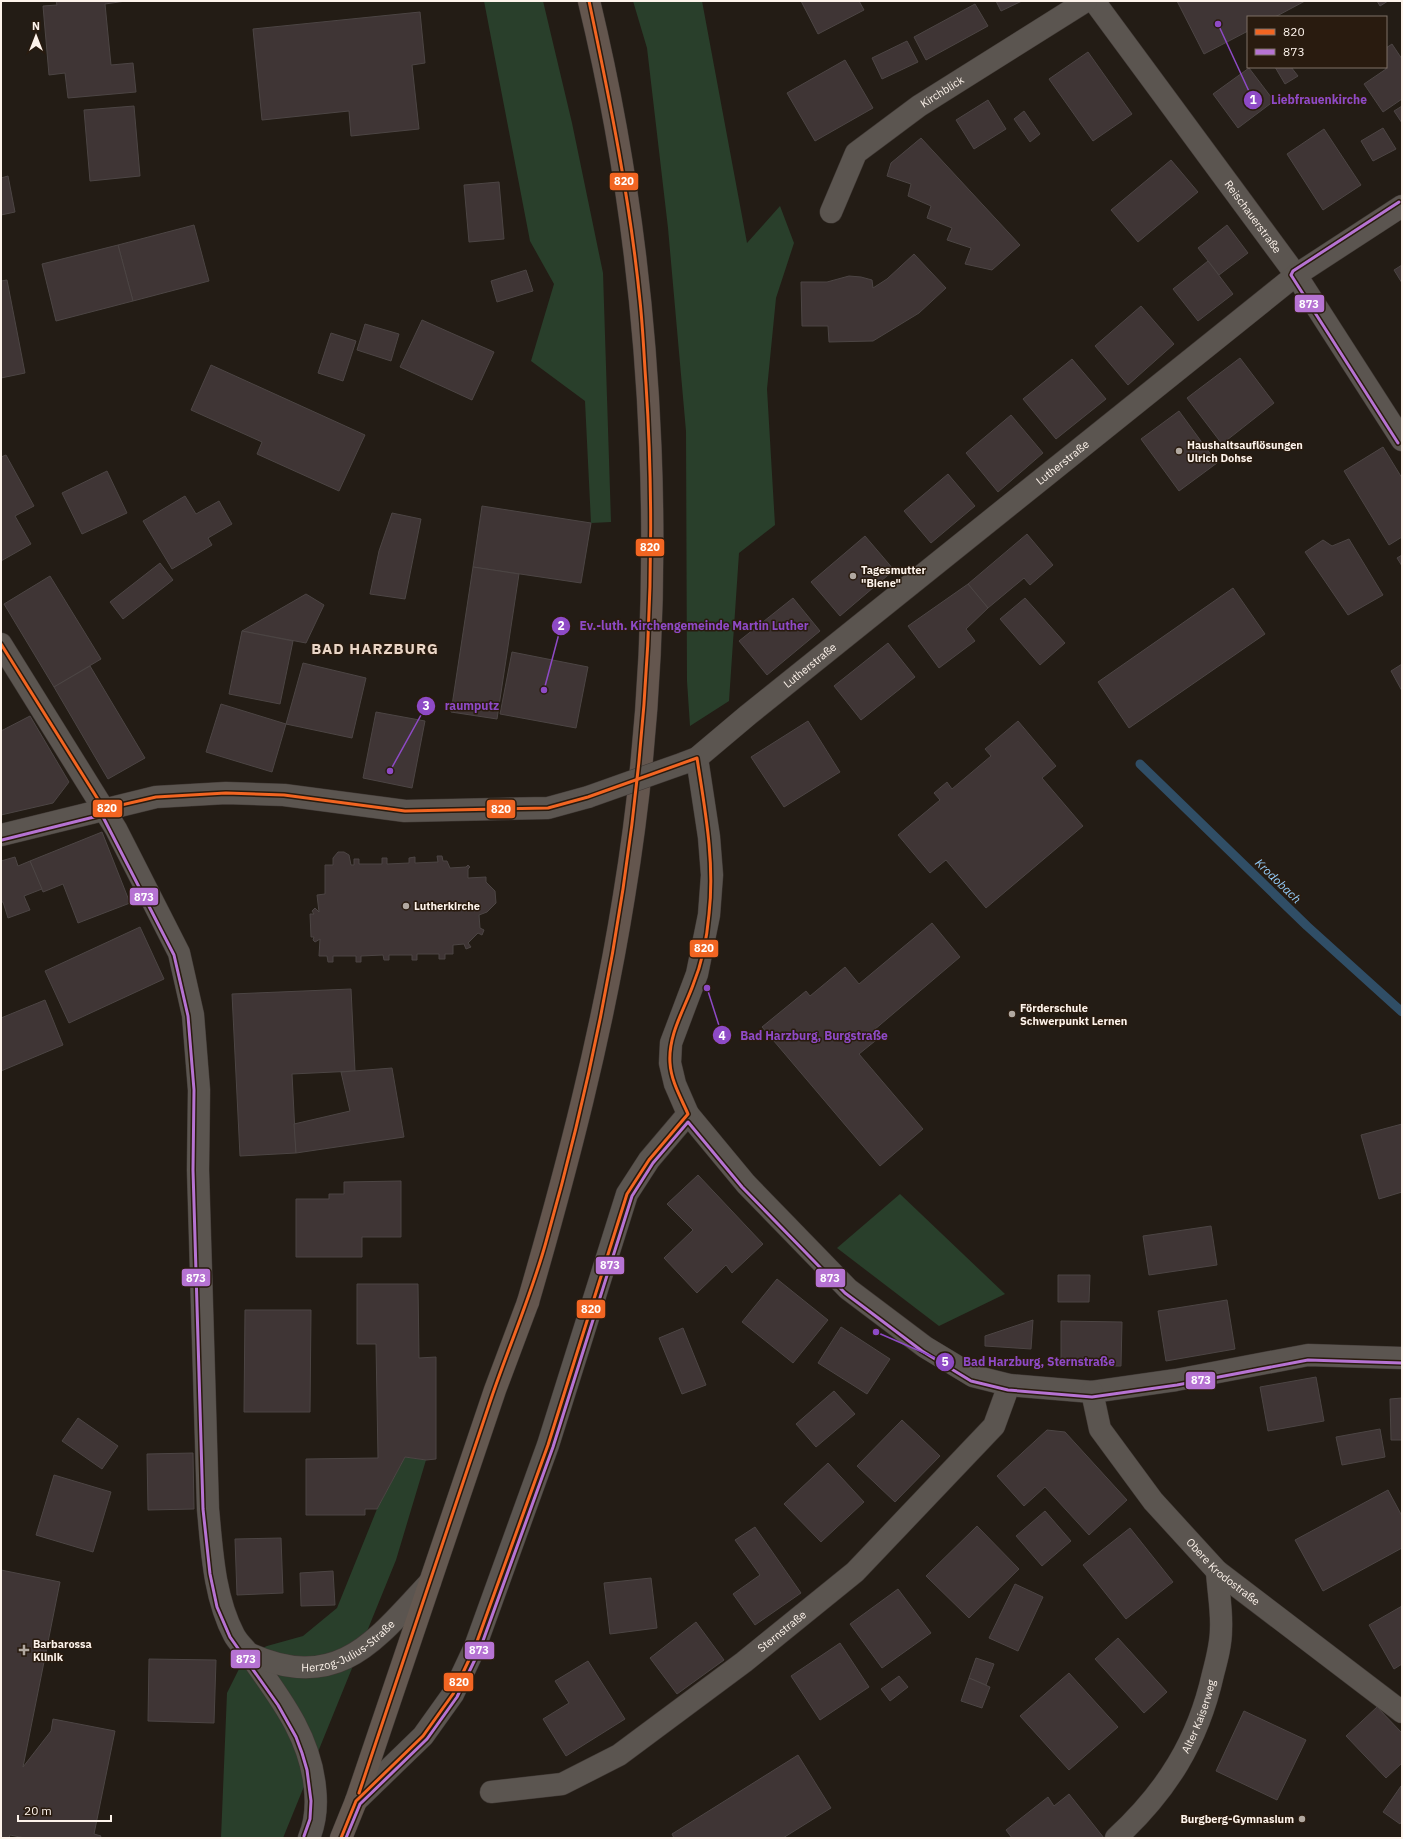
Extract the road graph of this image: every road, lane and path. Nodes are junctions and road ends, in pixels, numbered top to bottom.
1 (589, 1) edge
2 (1086, 1) edge
3 (1094, 1) edge
4 (1402, 206) edge
5 (831, 212) dead end
6 (1296, 275) junction
7 (1402, 440) edge
8 (1, 644) edge
9 (691, 760) junction
10 (104, 809) junction
11 (1, 835) edge
12 (688, 1114) junction
13 (528, 1302) joint
14 (1402, 1358) edge
15 (1009, 1385) junction
16 (1092, 1392) junction
17 (1216, 1571) junction
18 (430, 1582) junction
19 (250, 1654) junction
20 (1402, 1712) edge
21 (491, 1792) dead end
22 (356, 1801) junction
23 (309, 1838) edge
24 (341, 1838) edge
25 (1116, 1838) edge

1 - 13 highway
2 - 5 street, Kirchblick
3 - 6 street, Reischauerstraße
4 - 6 street, Lutherstraße
6 - 7 street, Reischauerstraße
6 - 9 street, Lutherstraße
8 - 10 street, Herzog-Julius-Straße
9 - 10 street, Lutherstraße, bridge
9 - 12 street
10 - 11 street, Lutherstraße
10 - 19 street, Herzog-Julius-Straße
12 - 15 street
12 - 22 street
13 - 18 main road
14 - 16 street
15 - 16 street
15 - 21 street, Sternstraße
16 - 17 street, Obere Krodostraße
17 - 20 street, Obere Krodostraße
17 - 25 street, Alter Kaiserweg
18 - 19 street, Herzog-Julius-Straße
18 - 22 main road
19 - 23 street, Herzog-Julius-Straße
22 - 24 main road

